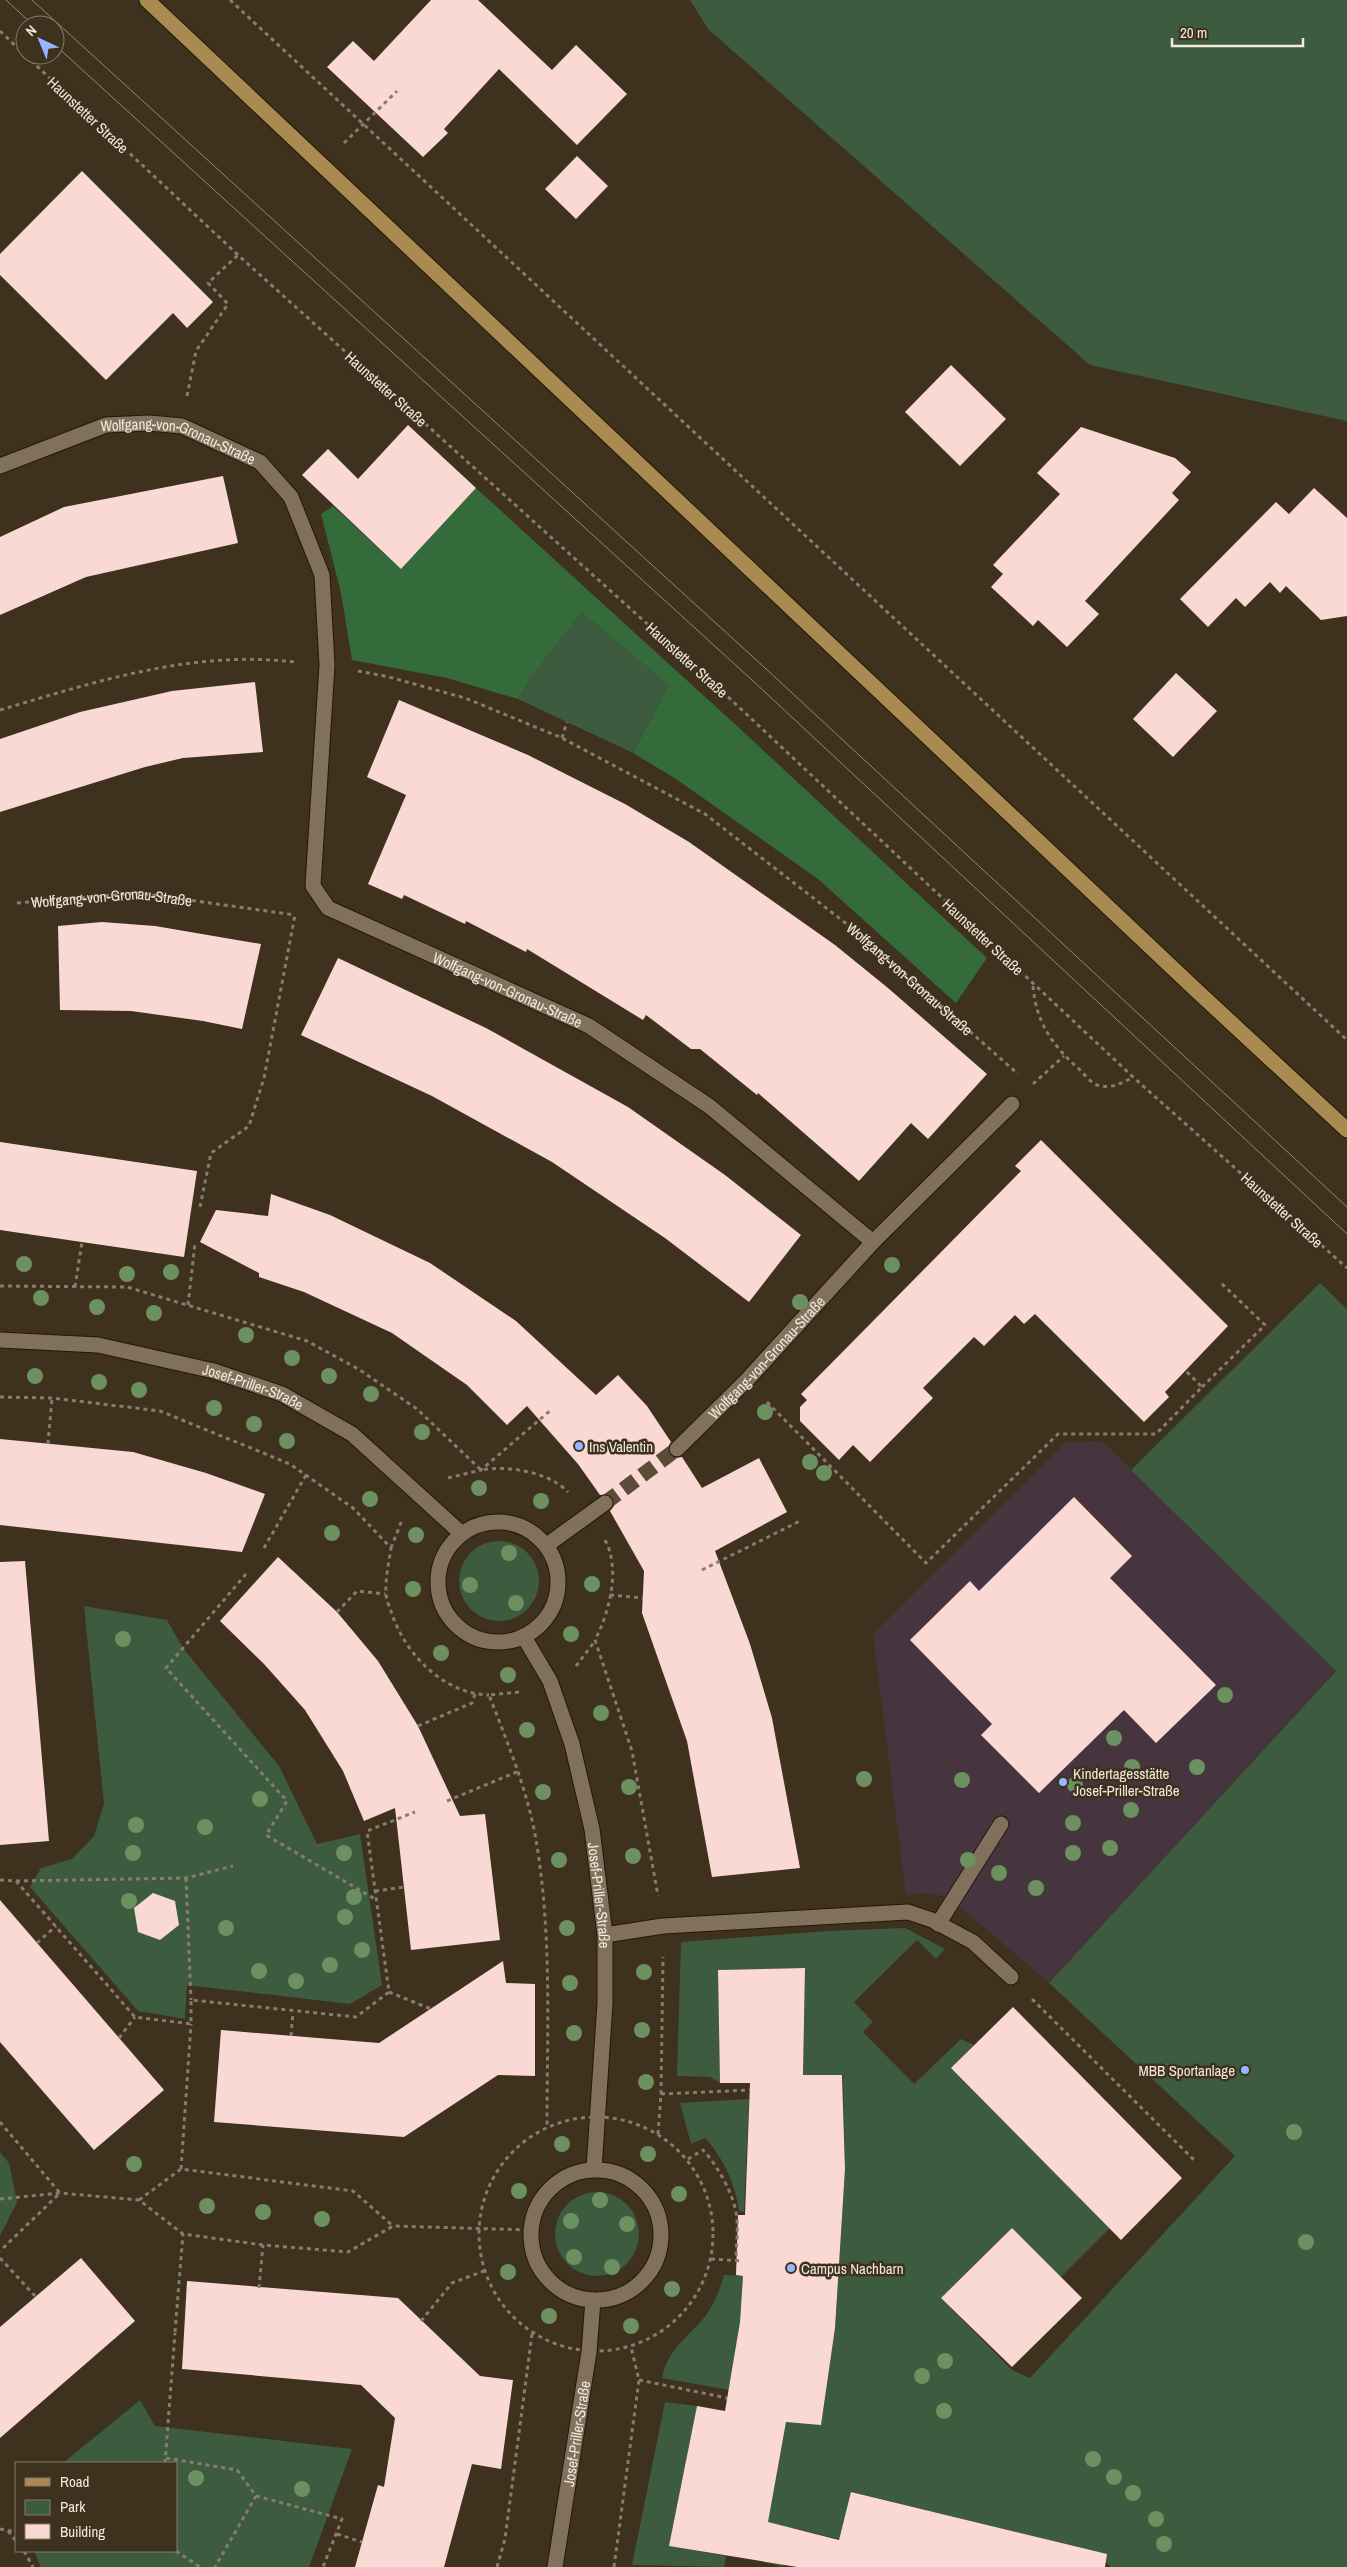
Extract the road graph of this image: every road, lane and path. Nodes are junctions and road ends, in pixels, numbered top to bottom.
1 (147, 0) edge
2 (230, 0) edge
3 (0, 31) edge
4 (15, 45) edge
5 (36, 65) edge
6 (397, 91) dead end
7 (363, 124) junction
8 (323, 166) junction
9 (238, 255) junction
10 (182, 426) junction
11 (0, 466) edge
12 (327, 665) junction
13 (0, 710) edge
14 (567, 722) dead end
15 (562, 738) junction
16 (17, 903) dead end
17 (1033, 985) junction
18 (1347, 1040) edge
19 (1064, 1056) junction
20 (1133, 1077) junction
21 (1031, 1085) junction
22 (1012, 1104) joint
23 (1347, 1130) edge
24 (200, 1208) dead end
25 (82, 1242) dead end
26 (873, 1242) junction
27 (196, 1243) dead end
28 (1347, 1268) edge
29 (1221, 1283) dead end
30 (0, 1286) edge
31 (75, 1287) junction
32 (188, 1305) junction
33 (0, 1340) edge
34 (1186, 1371) dead end
35 (747, 1380) junction
36 (1202, 1387) junction
37 (0, 1397) edge
38 (52, 1398) junction
39 (552, 1410) dead end
40 (48, 1444) dead end
41 (677, 1450) tunnel mouth
42 (481, 1470) junction
43 (306, 1475) junction
44 (605, 1503) tunnel mouth
45 (591, 1515) junction
46 (800, 1522) dead end
47 (462, 1534) junction
48 (547, 1546) junction
49 (264, 1548) dead end
50 (702, 1570) dead end
51 (246, 1574) dead end
52 (386, 1594) junction
53 (610, 1595) junction
54 (643, 1598) dead end
55 (337, 1612) dead end
56 (524, 1637) junction
57 (595, 1640) junction
58 (550, 1681) junction
59 (475, 1694) junction
60 (489, 1695) junction
61 (418, 1726) dead end
62 (519, 1771) junction
63 (447, 1801) dead end
64 (415, 1812) dead end
65 (1001, 1824) dead end
66 (233, 1866) dead end
67 (186, 1878) junction
68 (0, 1880) edge
69 (16, 1881) junction
70 (405, 1887) dead end
71 (375, 1891) junction
72 (376, 1899) junction
73 (938, 1924) junction
74 (56, 1926) junction
75 (663, 1926) junction
76 (605, 1936) junction
77 (37, 1943) dead end
78 (1011, 1978) joint
79 (389, 1992) junction
80 (192, 2000) junction
81 (431, 2008) dead end
82 (293, 2012) junction
83 (135, 2017) junction
84 (190, 2024) junction
85 (291, 2036) dead end
86 (119, 2038) dead end
87 (750, 2090) dead end
88 (661, 2094) junction
89 (598, 2116) junction
90 (0, 2122) edge
91 (547, 2127) junction
92 (658, 2134) junction
93 (688, 2159) junction
94 (1194, 2160) dead end
95 (181, 2169) junction
96 (594, 2169) junction
97 (60, 2193) junction
98 (0, 2199) edge
99 (139, 2200) junction
100 (393, 2226) junction
101 (478, 2227) junction
102 (530, 2230) junction
103 (182, 2234) junction
104 (263, 2245) junction
105 (0, 2251) edge
106 (0, 2258) edge
107 (711, 2259) junction
108 (736, 2260) junction
109 (744, 2261) dead end
110 (484, 2271) junction
111 (259, 2288) dead end
112 (35, 2296) dead end
113 (593, 2300) junction
114 (421, 2321) dead end
115 (532, 2334) junction
116 (632, 2347) junction
117 (589, 2352) junction
118 (639, 2380) junction
119 (727, 2398) dead end
120 (166, 2458) junction
121 (165, 2462) edge
122 (256, 2496) junction
123 (0, 2529) edge
124 (8, 2531) junction
125 (15, 2532) edge
126 (337, 2534) junction
127 (15, 2540) edge
128 (362, 2542) dead end
129 (25, 2552) edge
130 (178, 2552) edge
131 (33, 2567) edge
132 (200, 2567) edge
133 (215, 2567) edge
134 (323, 2567) edge
135 (497, 2567) edge
136 (555, 2567) edge
137 (614, 2567) edge

1 - 8 main road
2 - 7 path
3 - 4 path, Haunstetter Straße
5 - 9 path, Haunstetter Straße
6 - 7 path
7 - 8 path
7 - 18 path
8 - 23 main road
9 - 10 path
9 - 17 path, Haunstetter Straße
10 - 11 street, Wolfgang-von-Gronau-Straße
10 - 12 street, Wolfgang-von-Gronau-Straße
12 - 13 path, Wolfgang-von-Gronau-Straße
12 - 15 path, Wolfgang-von-Gronau-Straße
12 - 26 street, Wolfgang-von-Gronau-Straße
14 - 15 path
15 - 21 path, Wolfgang-von-Gronau-Straße
16 - 24 path, Wolfgang-von-Gronau-Straße
17 - 19 path
17 - 20 path, Haunstetter Straße
19 - 20 path
19 - 21 path
20 - 28 path, Haunstetter Straße
21 - 22 path
22 - 26 street, Wolfgang-von-Gronau-Straße
25 - 31 path
26 - 35 street, Wolfgang-von-Gronau-Straße
27 - 32 path
29 - 36 path
30 - 31 path
31 - 32 path
32 - 42 path
33 - 47 street, Josef-Priller-Straße
34 - 36 path
35 - 36 path
35 - 41 street, Wolfgang-von-Gronau-Straße
37 - 38 path
38 - 40 path
38 - 43 path
39 - 42 path
42 - 45 path
43 - 49 path
43 - 52 path
44 - 45 street
45 - 48 street
45 - 53 path
46 - 50 path
47 - 48 street
47 - 56 street
48 - 56 street
51 - 72 path
52 - 55 path
52 - 59 path
53 - 54 path
53 - 57 path
56 - 58 street, Josef-Priller-Straße
57 - 58 path
57 - 75 path
58 - 60 path
58 - 76 street, Josef-Priller-Straße
59 - 60 path
59 - 61 path
60 - 62 path
62 - 63 path
62 - 91 path
64 - 71 path
65 - 73 street
66 - 67 path
67 - 69 path
67 - 80 path
68 - 69 path
69 - 74 path
70 - 71 path
71 - 72 path
72 - 79 path
73 - 75 street
73 - 78 street
74 - 77 path
74 - 83 path
75 - 76 street
75 - 88 path
76 - 89 street, Josef-Priller-Straße
78 - 94 path
79 - 81 path
79 - 82 path
80 - 82 path
80 - 84 path
82 - 85 path
83 - 84 path
83 - 86 path
84 - 95 path
87 - 88 path
88 - 92 path
89 - 91 path
89 - 92 path
89 - 96 street, Josef-Priller-Straße
90 - 97 path
91 - 101 path
92 - 93 path
93 - 107 path
93 - 108 path
95 - 99 path
95 - 100 path
96 - 102 street
96 - 113 street
97 - 98 path
97 - 99 path
97 - 105 path
99 - 103 path
100 - 101 path
100 - 104 path
101 - 102 path
101 - 110 path
102 - 113 street
103 - 104 path
103 - 120 path
104 - 111 path
106 - 112 path
107 - 108 path
107 - 116 path
108 - 109 path
110 - 114 path
110 - 115 path
113 - 117 street, Josef-Priller-Straße
115 - 117 path
115 - 135 path
116 - 117 path
116 - 118 path
117 - 136 street, Josef-Priller-Straße
118 - 119 path
118 - 137 path
120 - 121 path
120 - 122 path
122 - 126 path
122 - 133 path
123 - 124 path
124 - 125 path
124 - 127 path
126 - 128 path
126 - 134 path
129 - 131 path
130 - 132 path

